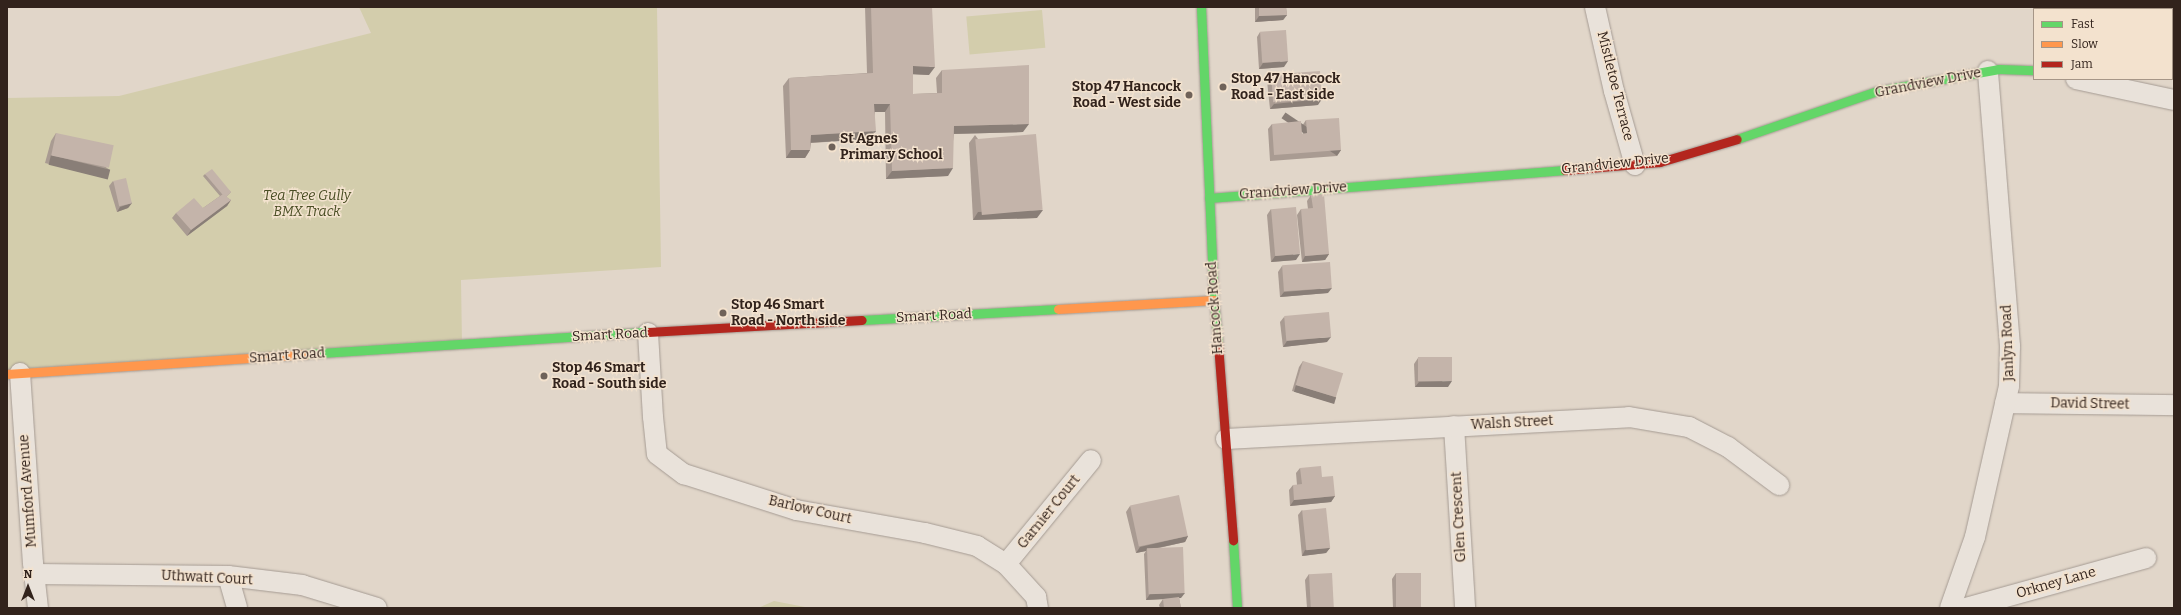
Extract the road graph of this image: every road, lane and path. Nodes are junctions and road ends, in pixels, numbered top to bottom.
1 (1201, 7) edge
2 (1596, 7) edge
3 (2033, 70) edge
4 (1988, 71) junction
5 (2081, 80) edge
6 (2174, 100) edge
7 (1635, 165) junction
8 (1209, 198) junction
9 (1214, 300) junction
10 (648, 333) junction
11 (13, 374) edge
12 (2005, 403) junction
13 (2174, 406) edge
14 (1454, 426) junction
15 (1226, 439) junction
16 (1091, 460) dead end
17 (1779, 485) dead end
18 (2146, 558) dead end
19 (1006, 564) junction
20 (34, 574) junction
21 (228, 576) junction
22 (38, 608) edge
23 (237, 608) edge
24 (377, 608) edge
25 (1038, 608) edge
26 (1237, 608) edge
27 (1465, 608) edge
28 (1950, 608) edge
29 (1966, 608) edge

1 - 8 main road, Hancock Road
2 - 7 street, Mistletoe Terrace
3 - 4 main road, Grandview Drive
4 - 7 main road, Grandview Drive
4 - 12 street, Janlyn Road
5 - 6 street
7 - 8 main road, Grandview Drive
8 - 9 main road, Hancock Road
9 - 10 main road, Smart Road
9 - 15 main road, Hancock Road
10 - 11 main road, Smart Road
10 - 19 street, Barlow Court
11 - 20 street, Mumford Avenue
12 - 13 street, David Street
12 - 28 street, Janlyn Road
14 - 15 street, Walsh Street
14 - 17 street, Walsh Street
14 - 27 street, Glen Crescent
15 - 26 main road, Hancock Road
16 - 19 street, Garnier Court
18 - 29 street, Orkney Lane
19 - 25 street, Barlow Court
20 - 21 street, Uthwatt Court
20 - 22 street, Mumford Avenue
21 - 23 street
21 - 24 street, Uthwatt Court

